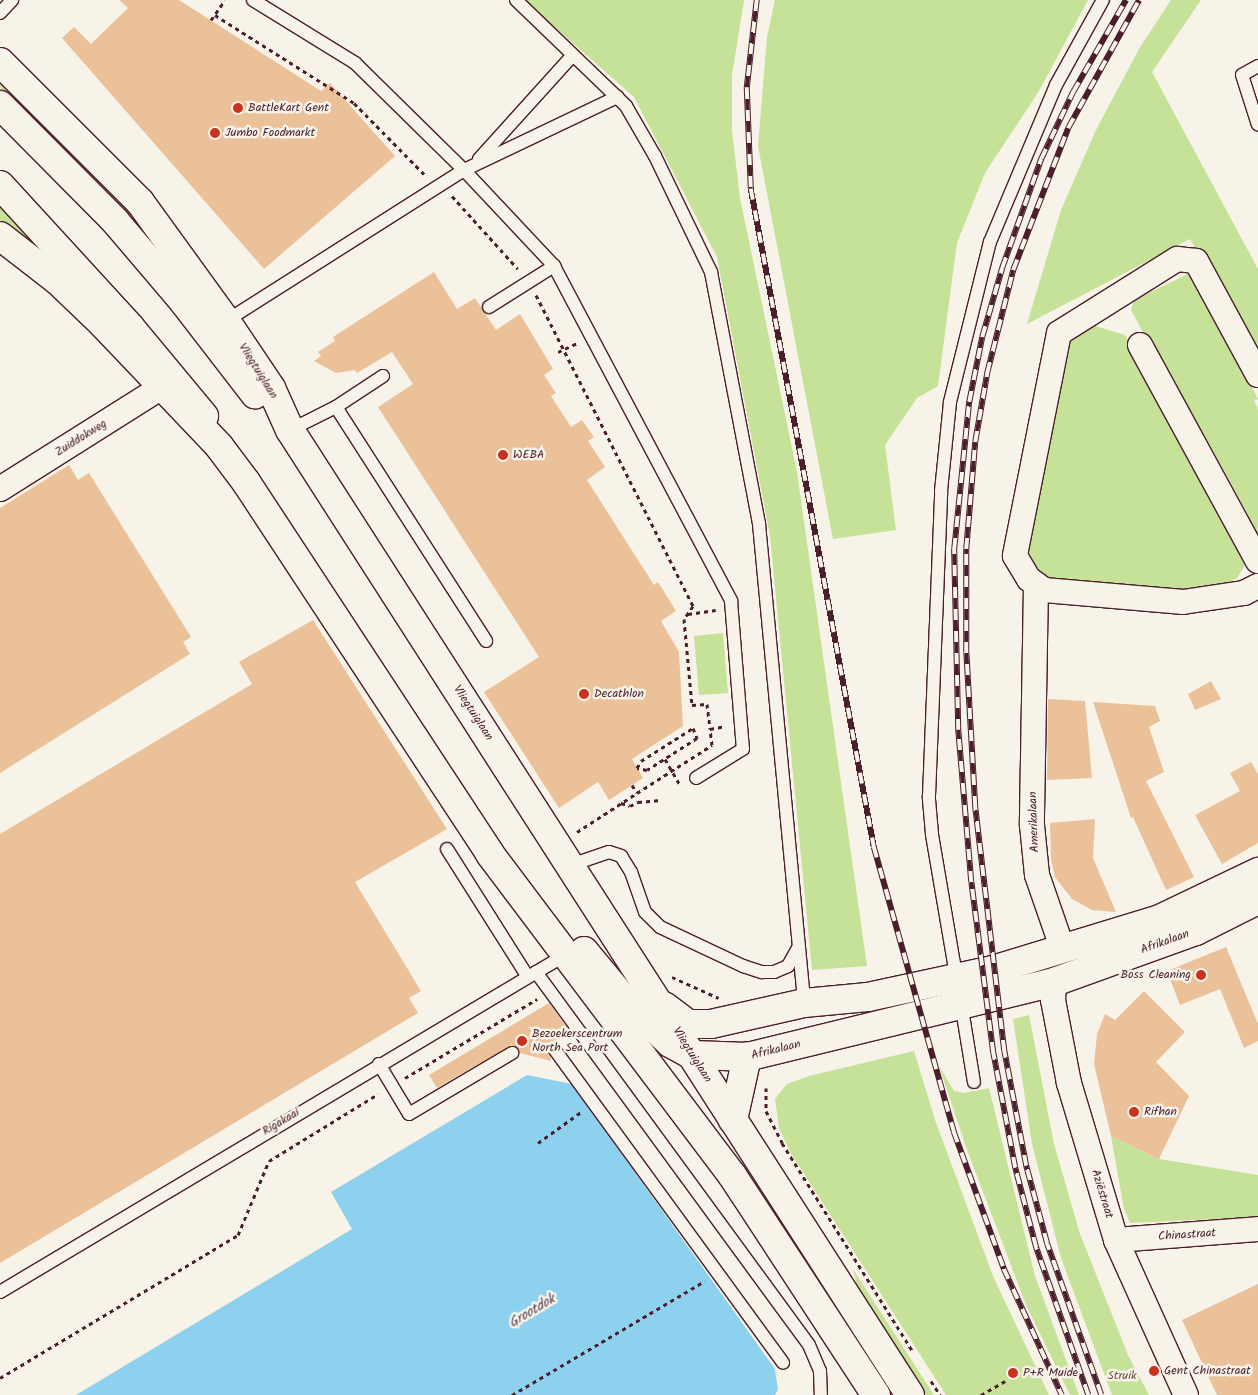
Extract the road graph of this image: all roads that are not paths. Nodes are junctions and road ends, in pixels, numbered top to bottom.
1 (12, 0) edge
2 (253, 0) edge
3 (516, 0) edge
4 (1103, 0) edge
5 (0, 13) edge
6 (572, 55) junction
7 (0, 62) edge
8 (1258, 66) edge
9 (617, 97) junction
10 (0, 105) edge
11 (1258, 125) edge
12 (469, 168) junction
13 (0, 185) edge
14 (0, 236) edge
15 (554, 266) junction
16 (489, 307) dead end
17 (226, 321) junction
18 (1140, 345) dead end
19 (1258, 375) edge
20 (383, 376) dead end
21 (162, 387) junction
22 (263, 391) junction
23 (336, 407) junction
24 (290, 430) junction
25 (219, 446) junction
26 (0, 489) edge
27 (1258, 561) edge
28 (1036, 585) junction
29 (1258, 586) edge
30 (486, 641) dead end
31 (696, 778) dead end
32 (456, 804) junction
33 (447, 849) dead end
34 (564, 855) junction
35 (1258, 872) edge
36 (1258, 900) edge
37 (798, 948) junction
38 (1063, 950) junction
39 (565, 955) junction
40 (532, 975) junction
41 (1054, 982) junction
42 (959, 991) junction
43 (804, 1003) junction
44 (660, 1004) junction
45 (734, 1019) junction
46 (555, 1050) dead end
47 (512, 1053) dead end
48 (692, 1055) junction
49 (747, 1057) junction
50 (379, 1064) junction
51 (974, 1082) dead end
52 (679, 1104) junction
53 (733, 1120) junction
54 (1258, 1229) edge
55 (1116, 1240) junction
56 (0, 1292) edge
57 (783, 1363) dead end
58 (920, 1387) edge
59 (821, 1395) edge
60 (876, 1395) edge
61 (1186, 1395) edge

1 - 5 lane
2 - 12 lane
3 - 6 lane
4 - 42 lane
6 - 9 lane
6 - 12 lane
7 - 17 main road, Vliegtuiglaan
8 - 11 lane
9 - 12 lane
9 - 37 lane
10 - 22 main road
12 - 15 lane
12 - 17 lane
13 - 25 main road
14 - 21 main road
15 - 16 lane
15 - 31 lane
17 - 22 main road, Vliegtuiglaan
18 - 27 street
19 - 28 street
20 - 23 lane
21 - 25 main road
21 - 26 street, Zuiddokweg
22 - 24 main road, Vliegtuiglaan
23 - 24 lane
23 - 30 lane
24 - 34 main road, Vliegtuiglaan
25 - 32 main road
28 - 29 street
28 - 38 street, Amerikalaan
32 - 39 main road
32 - 48 main road
33 - 40 lane
34 - 37 lane
34 - 44 main road, Vliegtuiglaan
35 - 38 main road, Afrikalaan
36 - 41 main road, Afrikalaan
37 - 43 lane
38 - 42 main road, Afrikalaan
39 - 40 lane, Rigakaai
39 - 52 main road
40 - 50 lane, Rigakaai
40 - 59 lane
41 - 42 main road, Afrikalaan
41 - 55 street, Aziëstraat
42 - 43 main road, Afrikalaan
42 - 49 main road, Afrikalaan
42 - 51 lane
43 - 45 main road, Afrikalaan
44 - 45 main road
44 - 48 main road, Vliegtuiglaan
45 - 48 main road, Afrikalaan
46 - 57 lane
47 - 50 lane
48 - 49 main road, Afrikalaan
48 - 52 main road
48 - 53 main road, Vliegtuiglaan
49 - 53 main road
50 - 56 lane, Rigakaai
52 - 60 main road
53 - 58 main road, Vliegtuiglaan
54 - 55 street, Chinastraat
55 - 61 street, Aziëstraat

